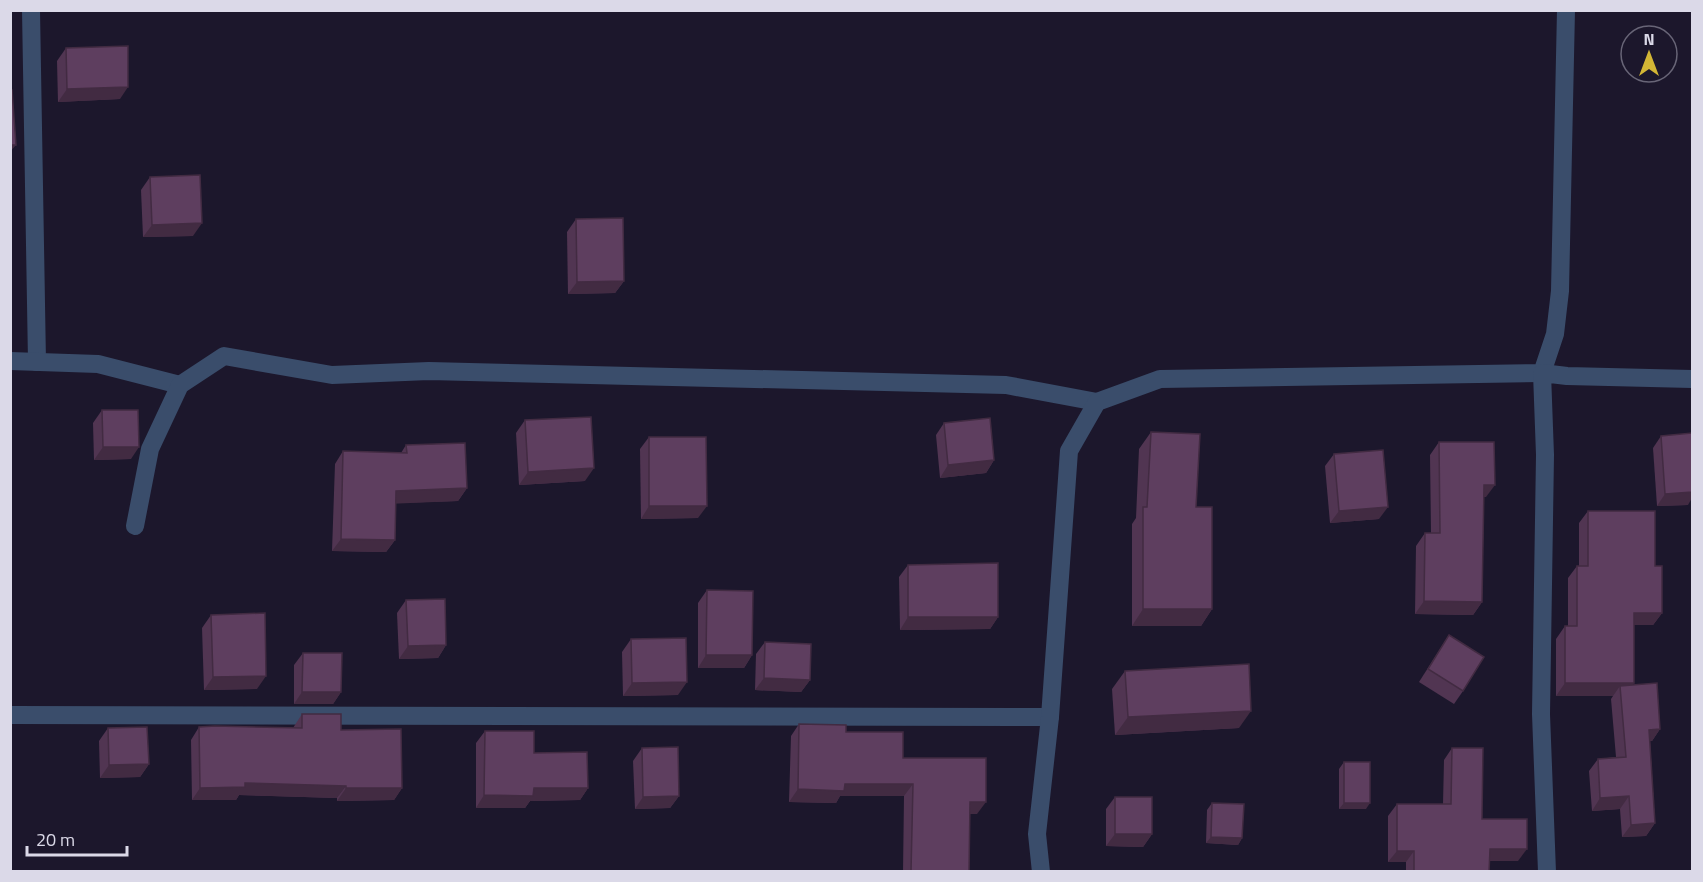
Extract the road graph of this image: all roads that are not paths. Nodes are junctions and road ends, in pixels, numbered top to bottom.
1 (31, 10) edge
2 (1566, 10) edge
3 (10, 361) edge
4 (37, 362) junction
5 (1542, 373) junction
6 (1692, 379) edge
7 (180, 385) junction
8 (1096, 402) junction
9 (135, 525) dead end
10 (10, 715) edge
11 (1050, 717) junction
12 (1041, 872) edge
13 (1547, 872) edge

1 - 4 street
2 - 5 street
3 - 4 street
4 - 7 street
5 - 6 street
5 - 8 street
5 - 13 street
7 - 8 street
7 - 9 street
8 - 11 street
10 - 11 street
11 - 12 street

